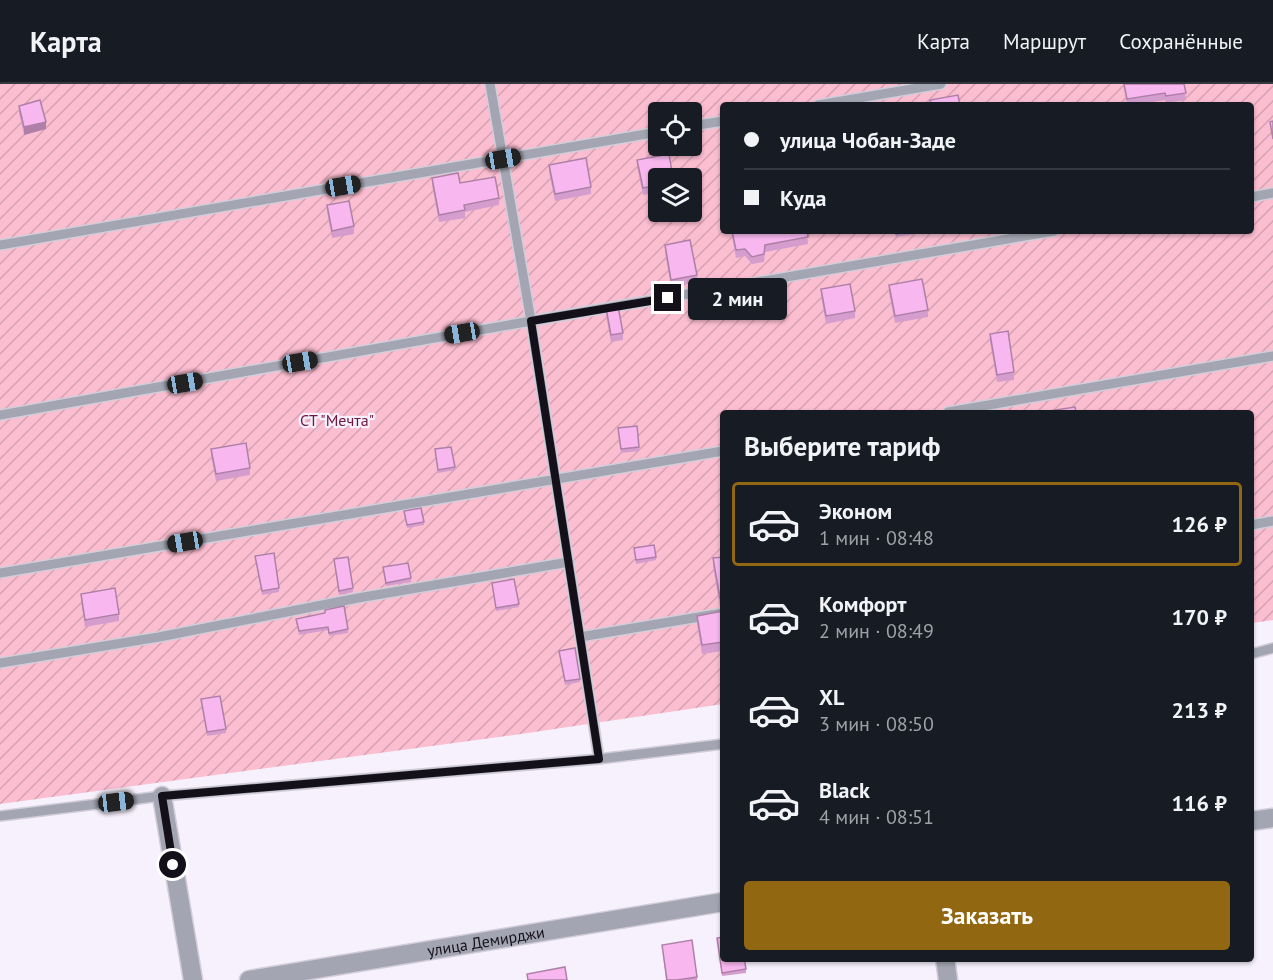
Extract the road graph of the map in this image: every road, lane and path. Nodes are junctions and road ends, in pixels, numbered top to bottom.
1 (490, 84) edge
2 (941, 84) edge
3 (836, 102) edge
4 (720, 121) edge
5 (702, 124) edge
6 (648, 134) edge
7 (503, 159) junction
8 (1273, 193) edge
9 (1254, 196) edge
10 (1037, 234) edge
11 (0, 245) edge
12 (531, 321) junction
13 (1273, 356) edge
14 (960, 410) edge
15 (0, 415) edge
16 (720, 452) edge
17 (556, 480) junction
18 (1273, 521) edge
19 (1254, 524) edge
20 (569, 562) junction
21 (0, 573) edge
22 (720, 614) edge
23 (580, 637) junction
24 (1273, 648) edge
25 (1254, 653) edge
26 (0, 663) edge
27 (720, 744) edge
28 (599, 759) junction
29 (162, 796) junction
30 (0, 816) edge
31 (1273, 818) edge
32 (1254, 821) edge
33 (720, 902) edge
34 (946, 962) edge
35 (193, 980) edge
36 (249, 980) edge
37 (948, 980) edge

1 - 7 lane
2 - 3 lane
4 - 5 lane
6 - 7 lane
7 - 11 lane
7 - 12 lane
8 - 9 lane
10 - 12 lane
12 - 15 lane
12 - 17 lane
13 - 14 lane
16 - 17 lane
17 - 20 lane
17 - 21 lane
18 - 19 lane
20 - 23 lane
20 - 26 lane
22 - 23 lane
23 - 28 lane
24 - 25 lane
27 - 28 lane
28 - 29 lane
29 - 30 lane
29 - 35 street
31 - 32 street
33 - 36 street, улица Демирджи
34 - 37 street

